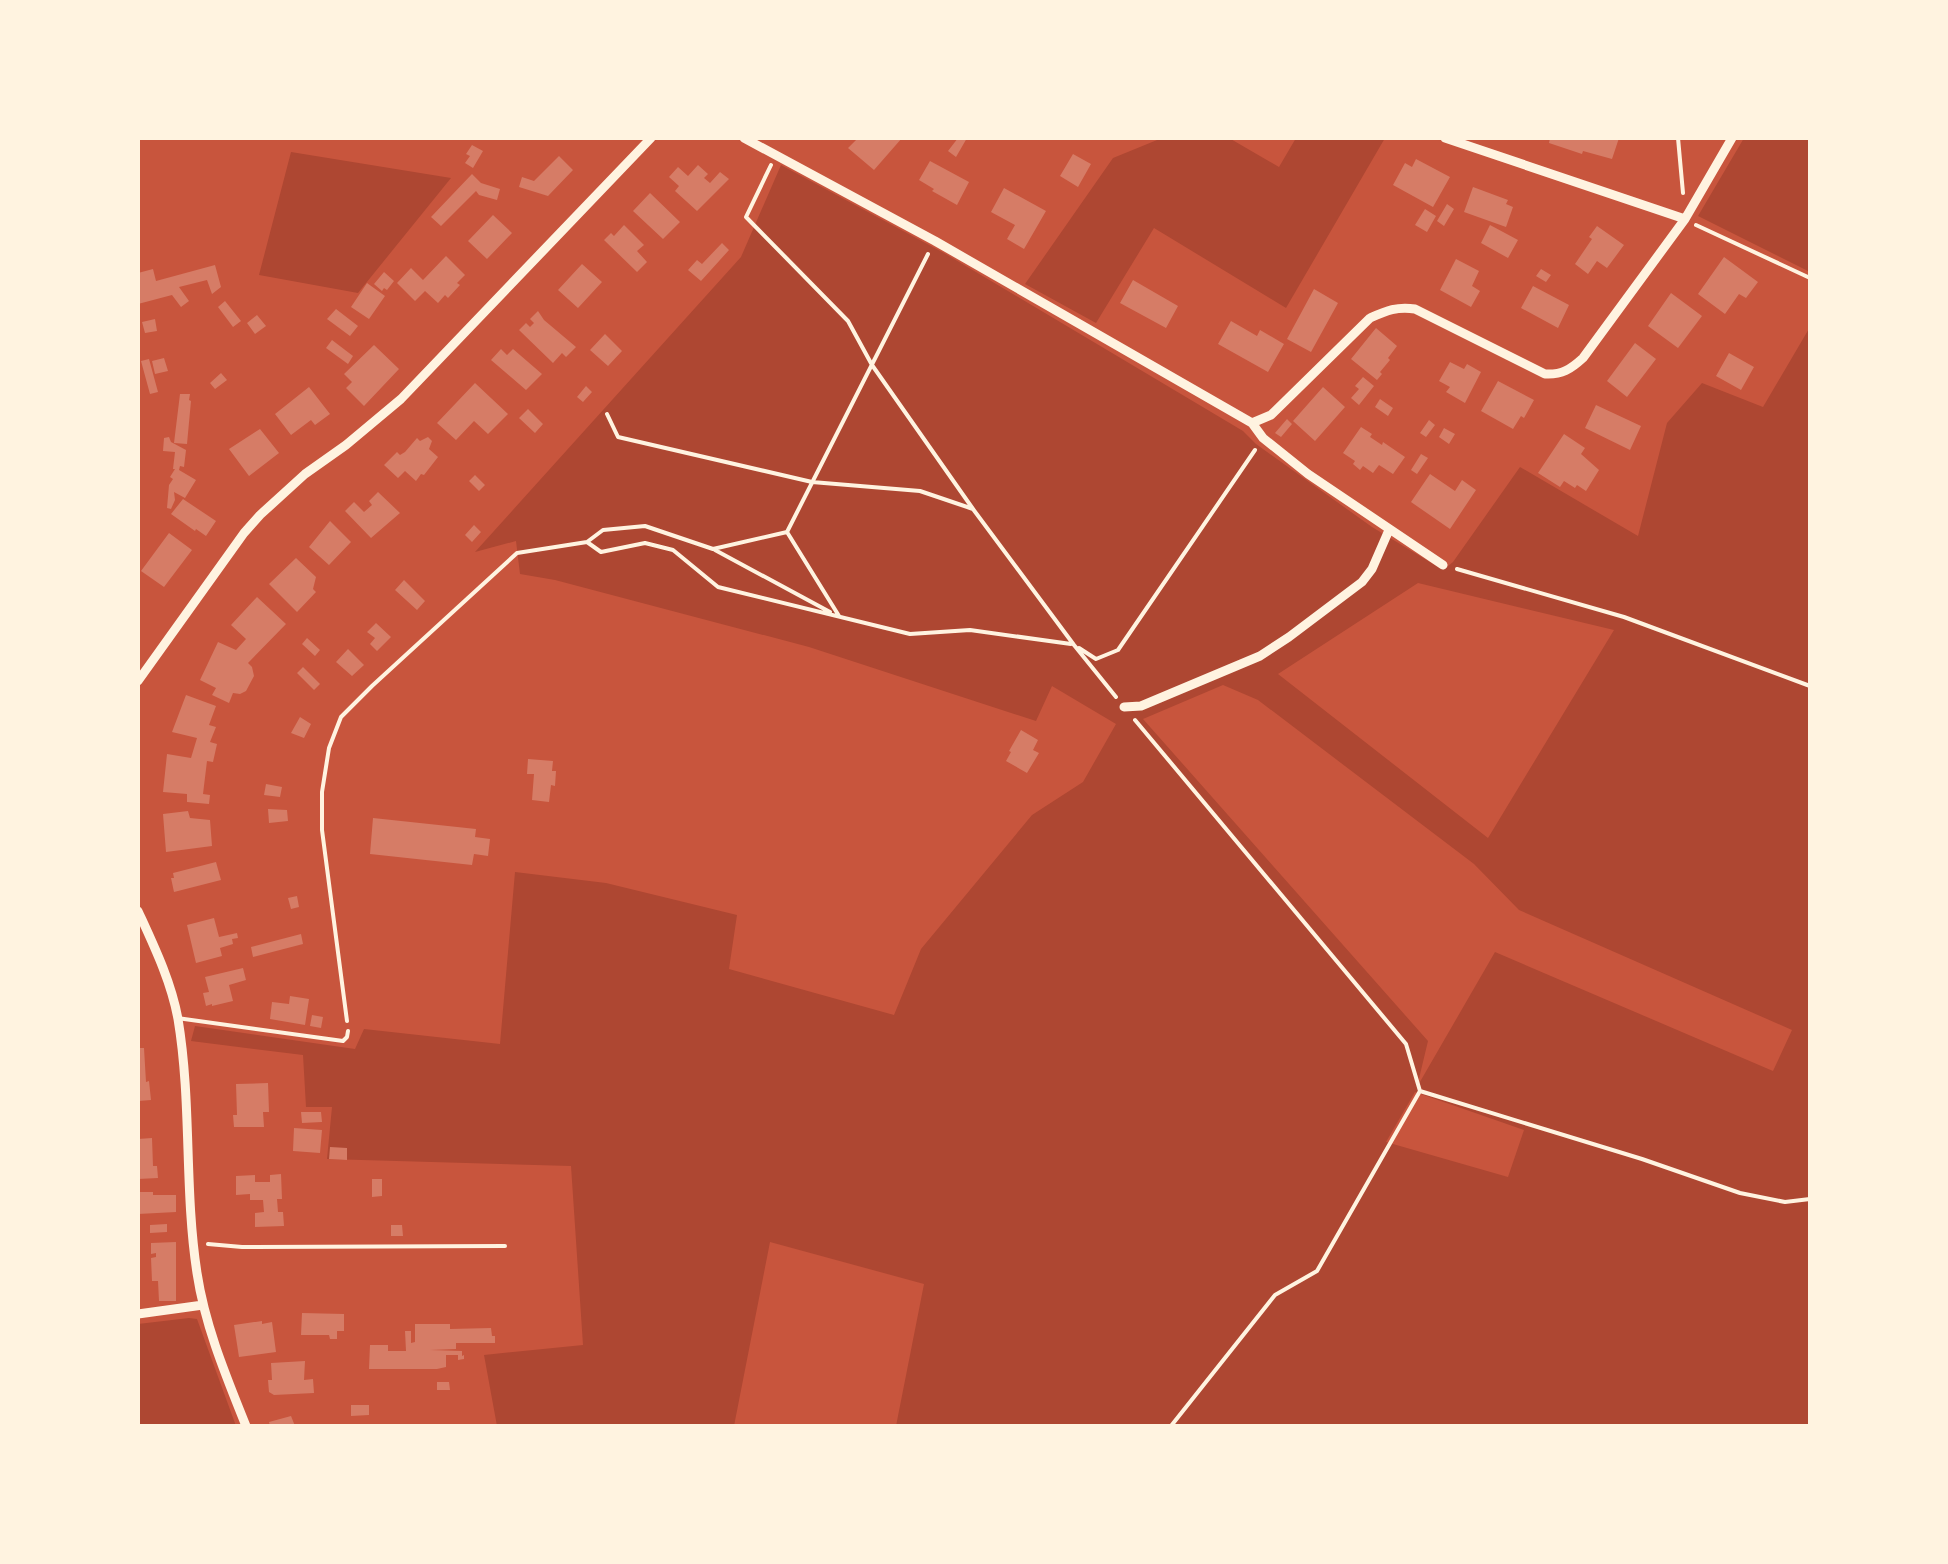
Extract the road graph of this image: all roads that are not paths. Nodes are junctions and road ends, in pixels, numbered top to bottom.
1 (651, 138) edge
2 (744, 138) edge
3 (1445, 138) edge
4 (1732, 138) edge
5 (1685, 220) junction
6 (1252, 423) junction
7 (1388, 530) junction
8 (1443, 564) road end
9 (138, 680) edge
10 (1124, 707) road end
11 (138, 911) edge
12 (178, 1018) junction
13 (348, 1031) road end
14 (203, 1305) junction
15 (138, 1314) edge
16 (246, 1426) edge

1 - 9 street
2 - 6 street
3 - 5 street
4 - 5 street
5 - 6 street
6 - 7 street
7 - 8 street
7 - 10 street
11 - 12 street
12 - 13 lane
12 - 14 street
14 - 15 street
14 - 16 street

